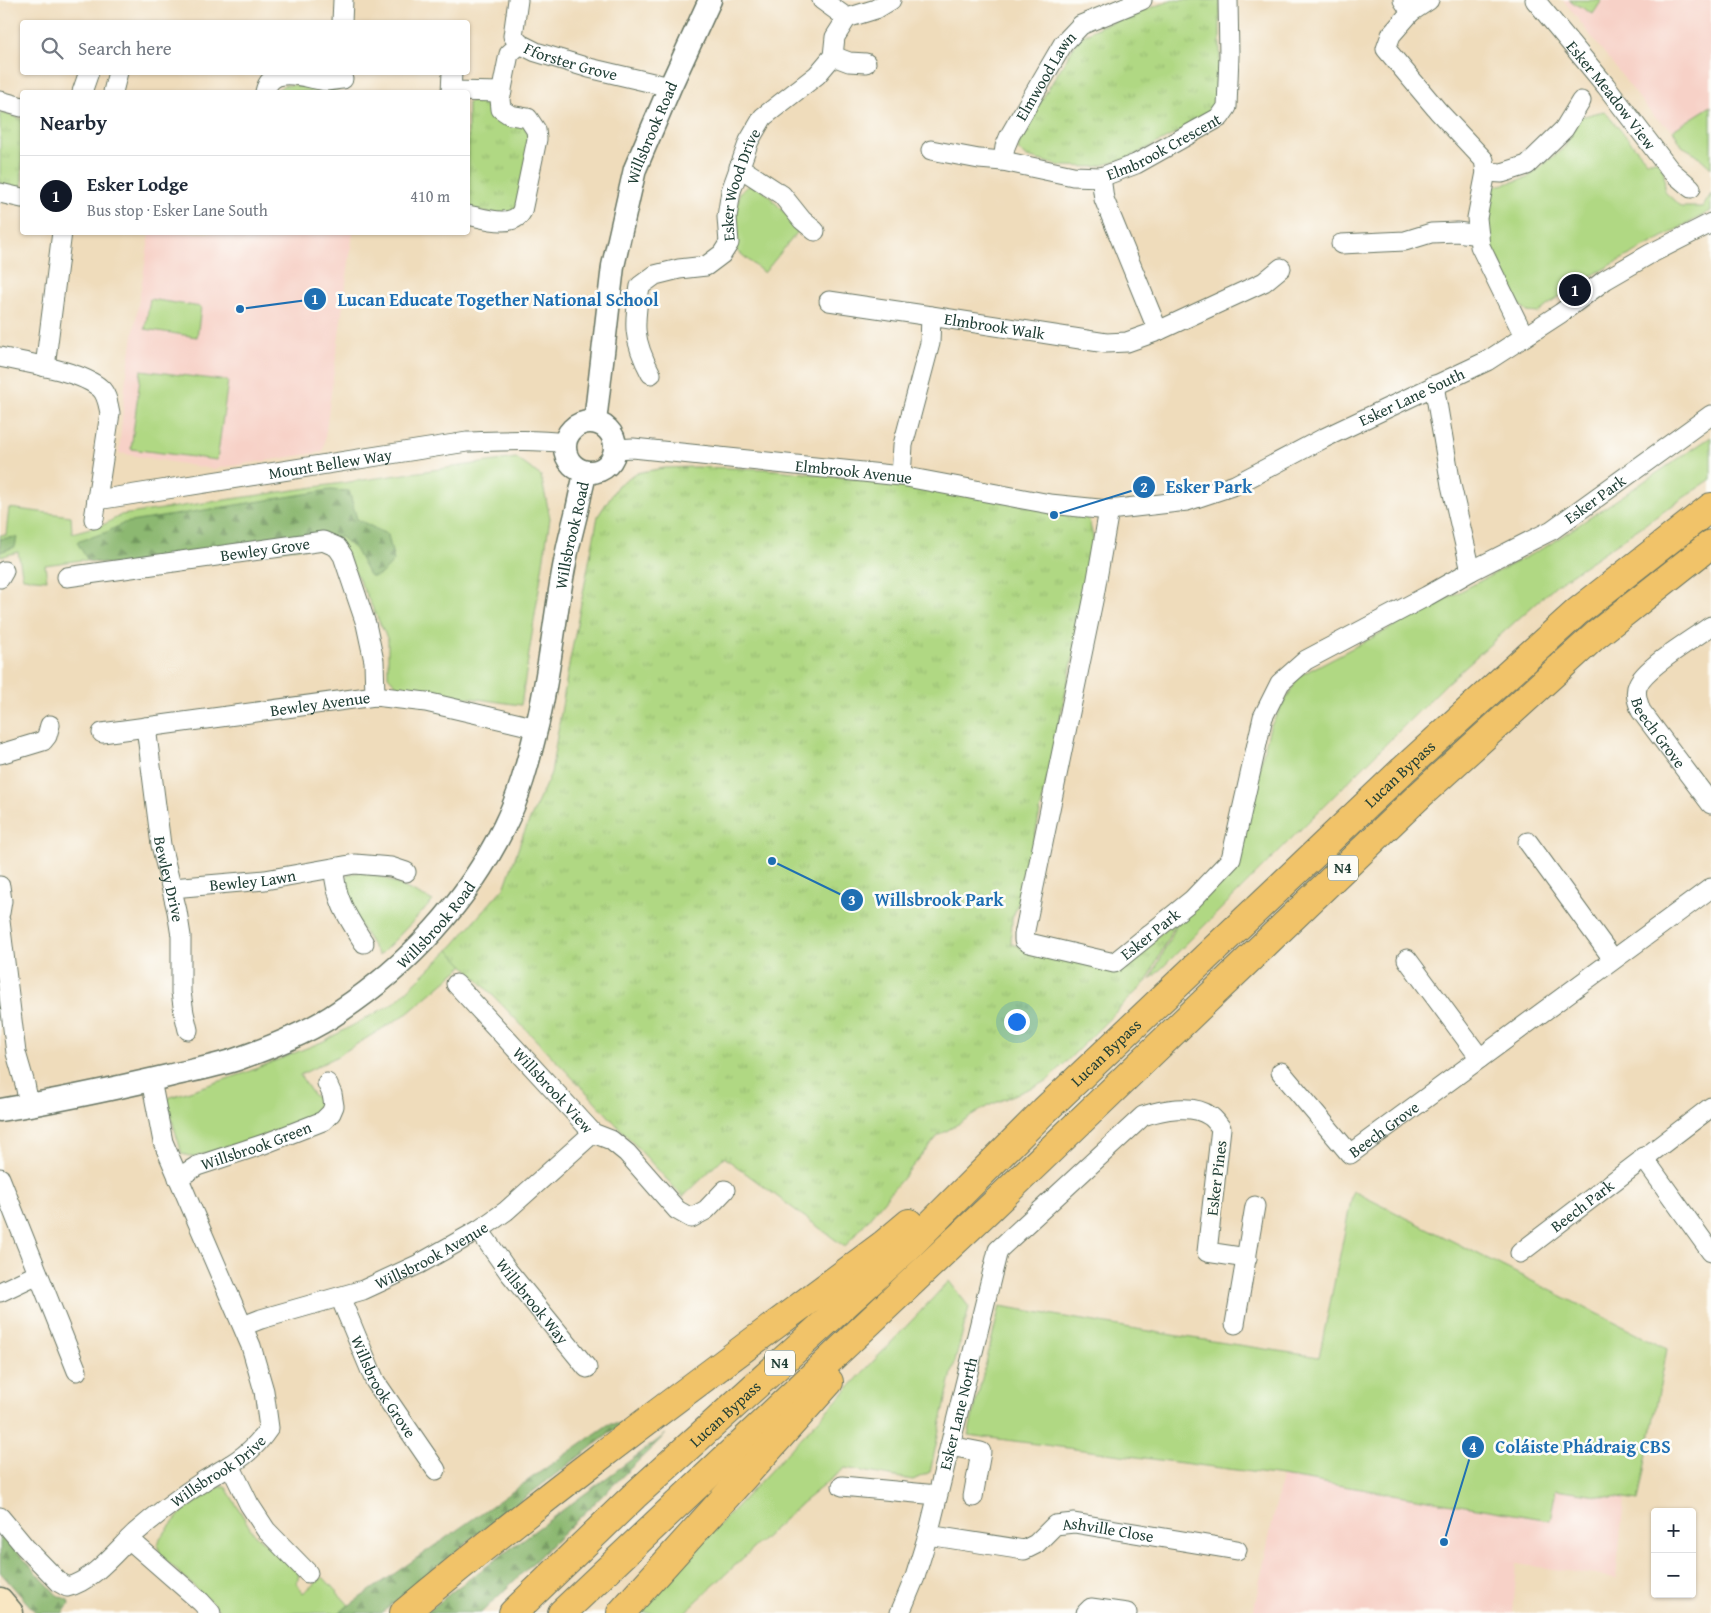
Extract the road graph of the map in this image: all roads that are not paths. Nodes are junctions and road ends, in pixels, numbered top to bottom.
1 (343, 0) edge
2 (518, 0) edge
3 (710, 0) edge
4 (822, 0) edge
5 (891, 0) edge
6 (1142, 0) edge
7 (1228, 0) edge
8 (1429, 0) edge
9 (1535, 0) edge
10 (1407, 6) edge
11 (847, 18) junction
12 (342, 20) edge
13 (520, 44) junction
14 (833, 56) junction
15 (866, 63) dead end
16 (88, 75) edge
17 (117, 75) edge
18 (281, 75) edge
19 (281, 75) edge
20 (452, 75) edge
21 (345, 81) edge
22 (670, 87) junction
23 (83, 90) edge
24 (114, 90) edge
25 (265, 90) edge
26 (451, 90) edge
27 (470, 92) edge
28 (502, 92) junction
29 (0, 101) edge
30 (1581, 101) dead end
31 (20, 106) edge
32 (931, 150) dead end
33 (1003, 162) junction
34 (739, 167) junction
35 (1486, 172) junction
36 (1101, 177) junction
37 (1691, 188) dead end
38 (0, 193) edge
39 (20, 198) edge
40 (470, 215) edge
41 (1711, 223) edge
42 (815, 231) dead end
43 (62, 235) edge
44 (1479, 235) junction
45 (1341, 244) dead end
46 (1281, 268) dead end
47 (830, 301) dead end
48 (931, 316) junction
49 (1158, 331) junction
50 (1524, 336) junction
51 (0, 357) edge
52 (45, 367) junction
53 (651, 374) dead end
54 (1434, 385) junction
55 (1711, 415) edge
56 (595, 422) junction
57 (565, 443) junction
58 (616, 448) junction
59 (586, 472) junction
60 (901, 476) junction
61 (1711, 507) edge
62 (1090, 508) joint
63 (1109, 510) junction
64 (1711, 544) edge
65 (1471, 571) junction
66 (67, 577) dead end
67 (1711, 626) edge
68 (375, 696) junction
69 (50, 725) dead end
70 (146, 727) junction
71 (537, 728) junction
72 (102, 733) dead end
73 (0, 754) edge
74 (1711, 804) edge
75 (1528, 842) dead end
76 (334, 869) junction
77 (406, 872) dead end
78 (0, 886) edge
79 (172, 888) junction
80 (1711, 888) edge
81 (0, 913) edge
82 (0, 921) edge
83 (364, 943) dead end
84 (1407, 959) dead end
85 (1613, 959) junction
86 (456, 984) dead end
87 (188, 1030) dead end
88 (8, 1055) edge
89 (1480, 1058) junction
90 (1281, 1072) dead end
91 (151, 1080) junction
92 (327, 1083) dead end
93 (29, 1105) junction
94 (1711, 1107) edge
95 (0, 1110) edge
96 (1044, 1111) junction
97 (593, 1133) junction
98 (1643, 1157) junction
99 (0, 1178) edge
100 (178, 1178) junction
101 (725, 1190) dead end
102 (1255, 1206) dead end
103 (990, 1208) junction
104 (1026, 1224) joint
105 (479, 1230) junction
106 (1711, 1252) edge
107 (1520, 1253) dead end
108 (1247, 1258) junction
109 (38, 1274) junction
110 (0, 1292) edge
111 (340, 1297) junction
112 (1235, 1324) dead end
113 (243, 1326) junction
114 (588, 1368) dead end
115 (77, 1371) dead end
116 (950, 1446) junction
117 (230, 1465) junction
118 (436, 1470) dead end
119 (842, 1486) dead end
120 (937, 1495) junction
121 (973, 1497) dead end
122 (0, 1517) edge
123 (928, 1535) junction
124 (129, 1538) junction
125 (1237, 1550) dead end
126 (308, 1573) dead end
127 (0, 1601) edge
128 (10, 1613) edge
129 (211, 1613) edge
130 (404, 1613) edge
131 (513, 1613) edge
132 (562, 1613) edge
133 (622, 1613) edge
134 (900, 1613) edge
135 (1086, 1613) edge
136 (1127, 1613) edge

1 - 12 street
2 - 13 street, Fforster Grove
3 - 22 street, Willsbrook Road
4 - 11 street
5 - 11 street
6 - 33 street, Elmwood Lawn
7 - 36 street, Elmbrook Crescent
8 - 10 street
9 - 37 street, Esker Meadow View
10 - 35 street
11 - 14 street, Esker Wood Drive
13 - 22 street, Fforster Grove
13 - 28 street
14 - 15 street
14 - 34 street, Esker Wood Drive
16 - 23 street
17 - 24 street
18 - 21 street
19 - 25 street
20 - 26 street
22 - 56 street, Willsbrook Road
27 - 28 street
28 - 40 street
29 - 31 street
30 - 35 street
32 - 33 street, Elmbrook Crescent
33 - 36 street, Elmbrook Crescent
34 - 42 street
34 - 53 street, Esker Wood Drive
35 - 44 street
36 - 49 street
38 - 39 street
41 - 50 street, Esker Lane South
43 - 52 street
44 - 45 street
44 - 50 street
46 - 49 street, Elmbrook Walk
47 - 48 street
48 - 49 street, Elmbrook Walk
48 - 60 street, Elmbrook Walk
50 - 54 street, Esker Lane South
51 - 52 street, Mount Bellew Way
52 - 57 street, Mount Bellew Way
54 - 63 street, Esker Lane South
54 - 65 street
55 - 65 street, Esker Park
56 - 57 street
56 - 58 street
57 - 59 street
58 - 59 street
58 - 60 street, Elmbrook Avenue
59 - 71 street, Willsbrook Road
60 - 62 street, Elmbrook Avenue
61 - 96 highway, Lucan Bypass / N4
62 - 63 street, Esker Lane South
63 - 65 street, Esker Park
64 - 103 highway, Lucan Bypass / N4
66 - 68 street, Bewley Grove
67 - 74 street, Beech Grove
68 - 70 street, Bewley Avenue
68 - 71 street, Bewley Avenue
69 - 73 street
70 - 72 street, Bewley Avenue
70 - 79 street, Bewley Drive
71 - 91 street, Willsbrook Road
75 - 85 street
76 - 77 street, Bewley Lawn
76 - 79 street, Bewley Lawn
76 - 83 street
78 - 81 street
79 - 87 street, Bewley Drive
80 - 85 street, Beech Grove
82 - 88 street
84 - 89 street
85 - 89 street, Beech Grove
86 - 97 street, Willsbrook View
88 - 93 street
89 - 90 street, Beech Grove
91 - 93 street, Willsbrook Road
91 - 100 street, Willsbrook Drive
92 - 100 street, Willsbrook Green
93 - 95 street, Willsbrook Road
94 - 98 street, Beech Park
96 - 130 highway
96 - 131 highway, Lucan Bypass / N4
97 - 101 street, Willsbrook View
97 - 105 street, Willsbrook Avenue
98 - 106 street
98 - 107 street, Beech Park
99 - 109 street
100 - 113 street, Willsbrook Drive
102 - 108 street
103 - 132 highway, Lucan Bypass / N4
103 - 133 highway
104 - 108 street, Esker Pines
104 - 116 street, Esker Lane North
105 - 111 street, Willsbrook Avenue
105 - 114 street, Willsbrook Way
108 - 112 street
109 - 110 street
109 - 115 street
111 - 113 street, Willsbrook Avenue
111 - 118 street, Willsbrook Grove
113 - 117 street, Willsbrook Drive
116 - 120 street, Esker Lane North
116 - 121 street
117 - 124 street, Willsbrook Drive
117 - 126 street
119 - 120 street
120 - 123 street, Esker Lane North
122 - 124 street, Willsbrook Drive
123 - 125 street, Ashville Close
123 - 134 street, Esker Lane North
124 - 129 street
127 - 128 main road
135 - 136 street

